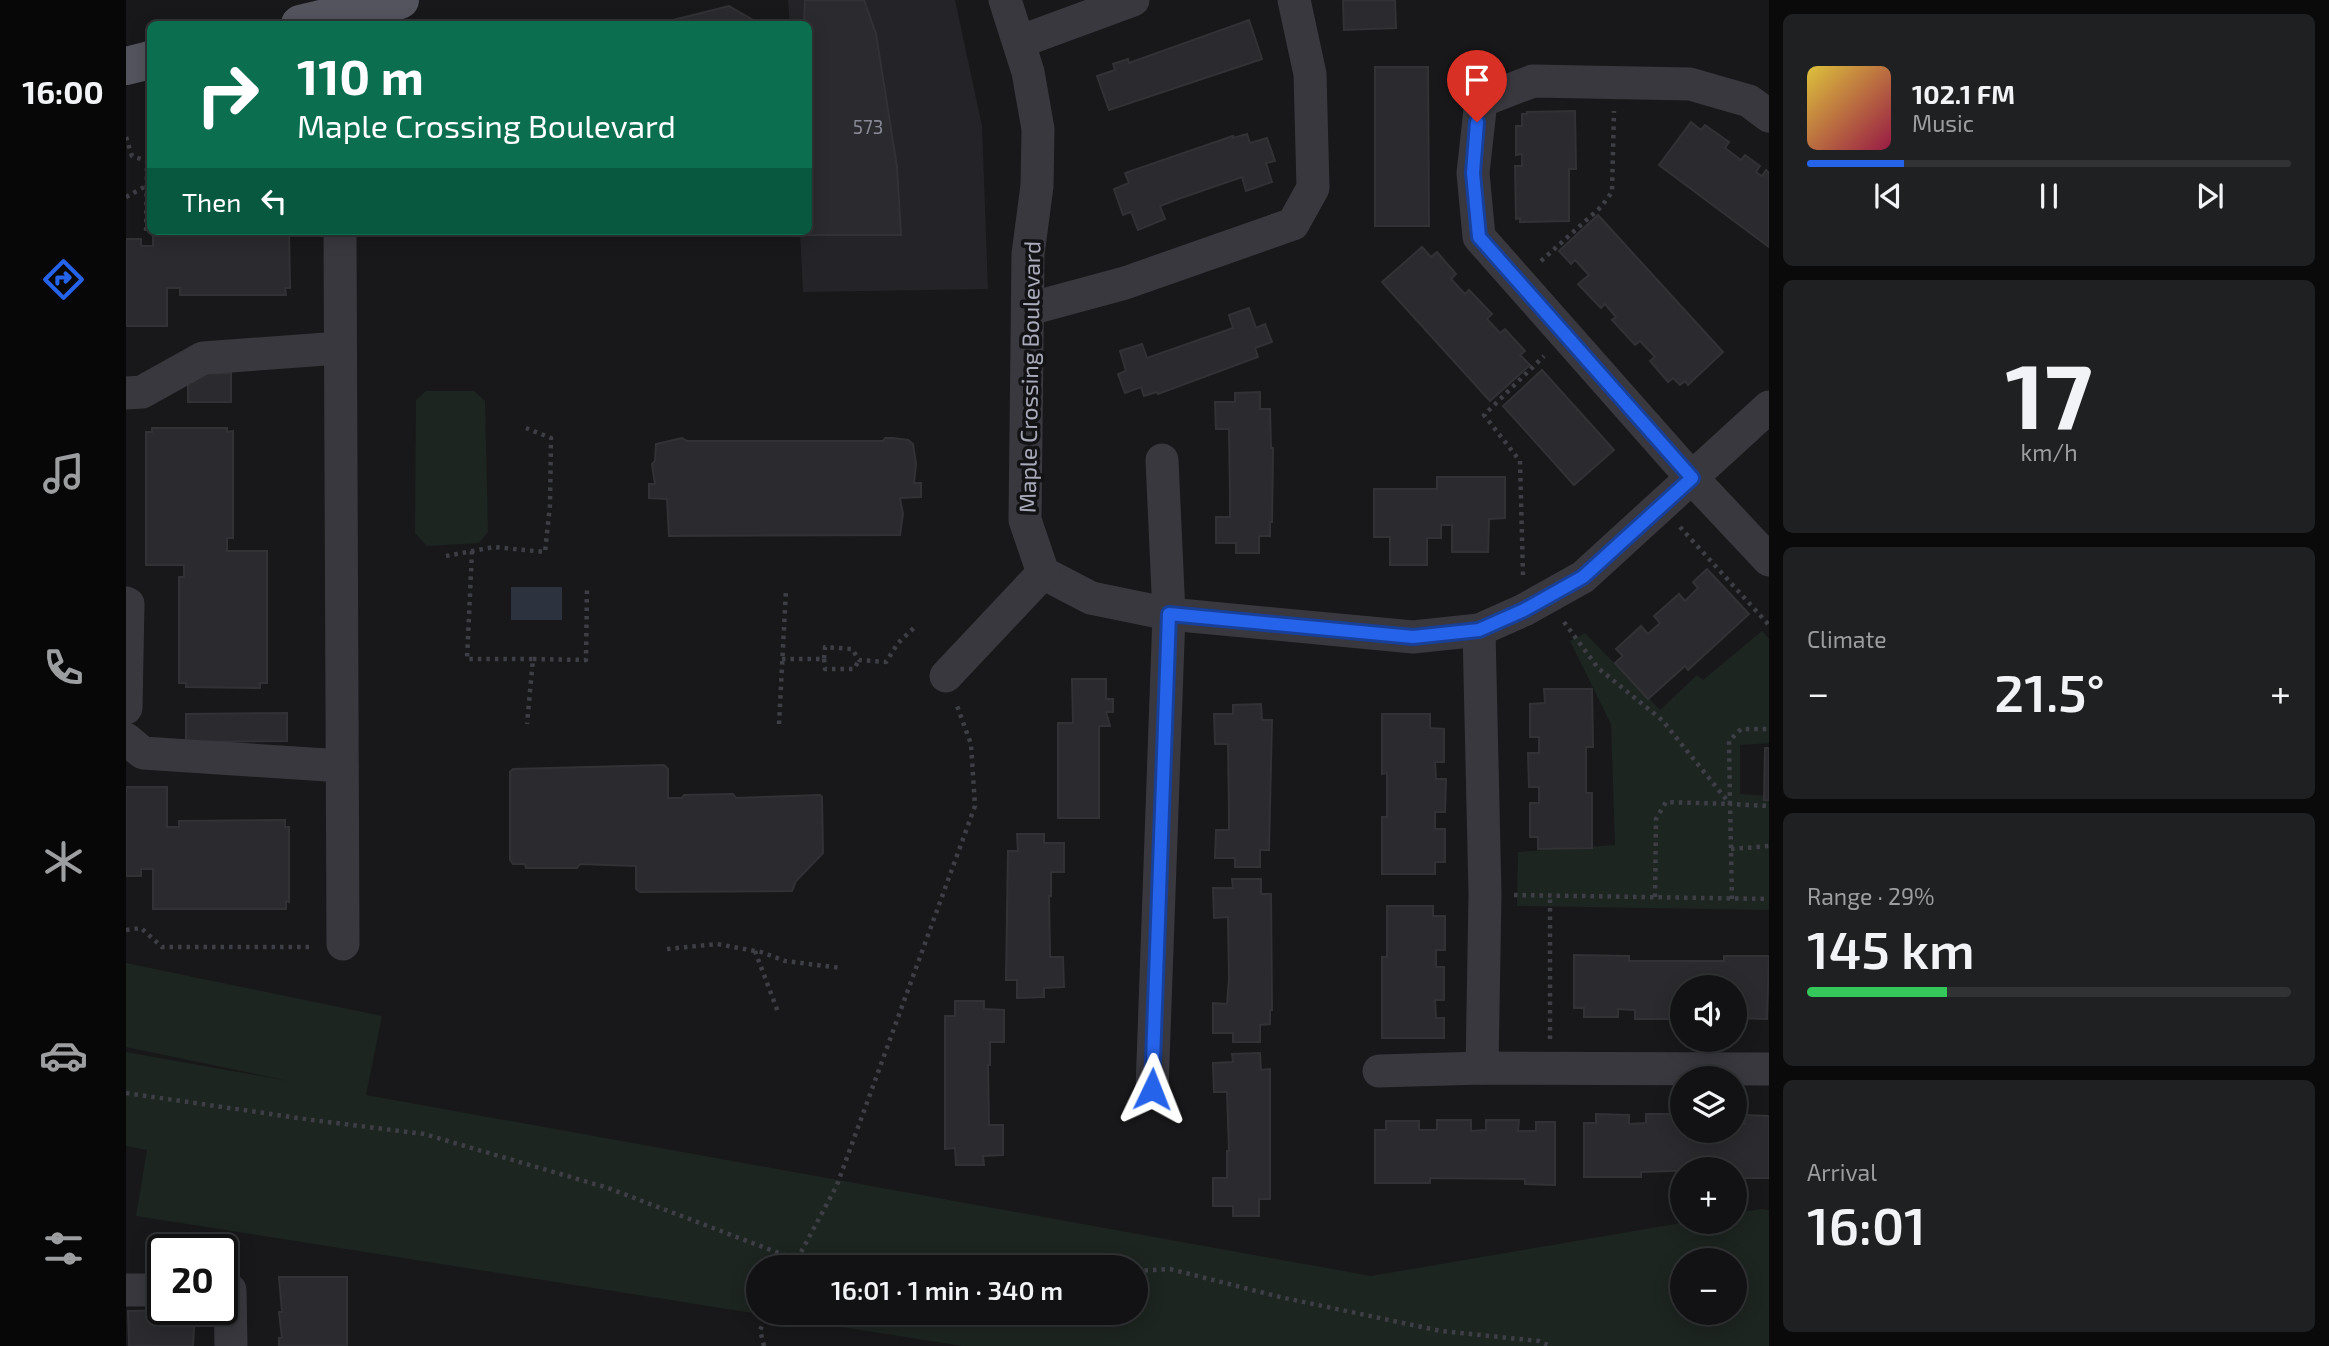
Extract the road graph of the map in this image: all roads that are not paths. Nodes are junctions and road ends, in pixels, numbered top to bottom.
1 (400, 0) edge
2 (1005, 0) edge
3 (1133, 0) edge
4 (1294, 0) edge
5 (341, 7) edge
6 (307, 21) edge
7 (1019, 42) junction
8 (147, 61) edge
9 (126, 66) edge
10 (1769, 116) edge
11 (340, 235) edge
12 (1029, 309) junction
13 (340, 348) junction
14 (126, 393) edge
15 (1769, 407) edge
16 (1162, 460) dead end
17 (1692, 478) junction
18 (1769, 560) edge
19 (1043, 573) junction
20 (126, 603) edge
21 (1169, 614) junction
22 (1479, 630) junction
23 (127, 659) edge
24 (946, 676) road end
25 (126, 708) edge
26 (126, 739) edge
27 (342, 766) junction
28 (343, 944) road end
29 (1482, 1068) junction
30 (1769, 1069) edge
31 (1379, 1071) dead end
32 (1152, 1089) dead end
33 (126, 1290) edge
34 (147, 1290) edge
35 (231, 1325) edge
36 (231, 1346) edge

1 - 5 main road
2 - 7 street, Maple Crossing Boulevard
3 - 7 street
4 - 12 street
5 - 6 main road
7 - 12 street, Maple Crossing Boulevard
8 - 9 main road
10 - 17 street
11 - 13 street
12 - 19 street, Maple Crossing Boulevard
13 - 14 street
13 - 27 street
15 - 17 street
16 - 21 street
17 - 18 street
17 - 22 street
19 - 21 street
19 - 24 street
20 - 23 street
21 - 22 street
21 - 32 street
22 - 29 street
23 - 25 street
26 - 27 street
27 - 28 street
29 - 30 street
29 - 31 street
33 - 34 street
35 - 36 street

